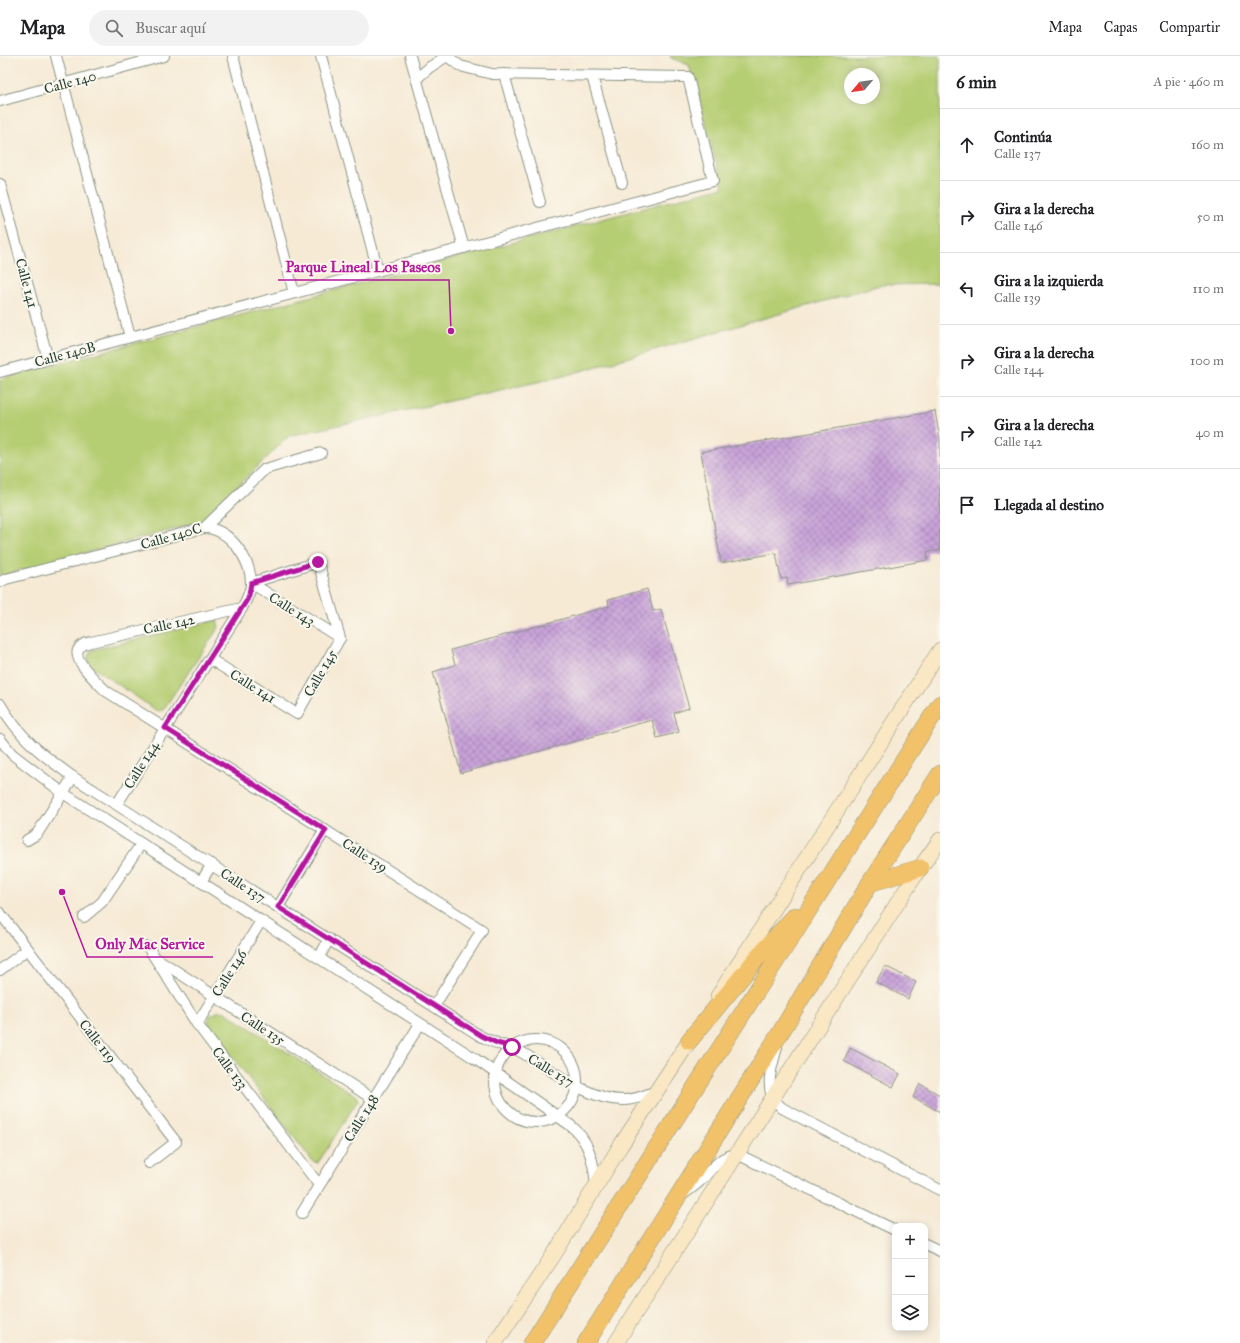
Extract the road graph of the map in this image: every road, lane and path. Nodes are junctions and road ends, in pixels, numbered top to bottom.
1 (56, 56) edge
2 (164, 56) edge
3 (233, 56) edge
4 (321, 56) edge
5 (410, 56) edge
6 (447, 56) edge
7 (151, 58) edge
8 (504, 74) junction
9 (592, 76) junction
10 (416, 79) junction
11 (63, 84) junction
12 (0, 101) edge
13 (622, 183) dead end
14 (0, 184) edge
15 (540, 202) dead end
16 (464, 248) junction
17 (378, 271) junction
18 (294, 293) junction
19 (130, 337) junction
20 (48, 359) junction
21 (0, 372) edge
22 (321, 453) dead end
23 (204, 528) junction
24 (2, 583) edge
25 (251, 583) junction
26 (242, 608) junction
27 (340, 638) junction
28 (97, 640) joint
29 (940, 650) edge
30 (210, 658) junction
31 (0, 704) edge
32 (940, 704) edge
33 (297, 714) joint
34 (165, 728) junction
35 (0, 739) edge
36 (940, 774) edge
37 (73, 777) junction
38 (62, 793) junction
39 (117, 804) junction
40 (326, 830) junction
41 (27, 840) dead end
42 (940, 840) edge
43 (141, 844) junction
44 (212, 864) junction
45 (920, 868) junction
46 (201, 882) junction
47 (825, 883) junction
48 (870, 883) junction
49 (278, 907) junction
50 (0, 913) edge
51 (84, 917) dead end
52 (261, 921) junction
53 (329, 939) junction
54 (148, 947) dead end
55 (28, 949) junction
56 (153, 956) junction
57 (319, 958) junction
58 (0, 970) edge
59 (215, 996) junction
60 (434, 1006) junction
61 (196, 1024) junction
62 (420, 1024) junction
63 (780, 1035) junction
64 (689, 1041) junction
65 (512, 1047) junction
66 (496, 1074) junction
67 (577, 1086) junction
68 (656, 1091) junction
69 (772, 1097) junction
70 (373, 1099) junction
71 (558, 1116) junction
72 (737, 1154) junction
73 (149, 1163) dead end
74 (319, 1185) junction
75 (596, 1186) junction
76 (940, 1190) edge
77 (677, 1199) junction
78 (302, 1213) dead end
79 (892, 1229) edge
80 (928, 1245) edge
81 (940, 1251) edge
82 (495, 1343) edge
83 (532, 1343) edge
84 (586, 1343) edge
85 (616, 1343) edge

1 - 11 street
2 - 7 street, Calle 140
3 - 18 street
4 - 17 street
5 - 10 street
6 - 8 street
6 - 10 street
7 - 11 street, Calle 140
8 - 9 street
8 - 15 street
9 - 13 street
9 - 16 street, Calle 140B
10 - 16 street
11 - 12 street, Calle 140
11 - 19 street
14 - 20 street, Calle 141
16 - 17 street, Calle 140B
17 - 18 street, Calle 140B
18 - 19 street, Calle 140B
19 - 20 street, Calle 140B
20 - 21 street, Calle 140B
22 - 23 street, Calle 140C
23 - 24 street, Calle 140C
23 - 25 street
25 - 26 street, Calle 144
25 - 27 street, Calle 143
25 - 27 street, Calle 145
26 - 28 street, Calle 142
26 - 30 street, Calle 144
27 - 33 street, Calle 145
28 - 34 street, Calle 139
29 - 64 main road
30 - 33 street, Calle 141
30 - 34 street, Calle 144
31 - 37 street, Calle 137
32 - 47 highway
34 - 39 street, Calle 144
34 - 40 street, Calle 139
35 - 38 street, Calle 137
36 - 48 highway
37 - 38 street
37 - 39 street, Calle 137
38 - 41 street
38 - 43 street, Calle 137
39 - 44 street, Calle 137
40 - 49 street
40 - 60 street, Calle 139
42 - 45 main road
43 - 46 street, Calle 137
43 - 51 street
44 - 46 street
44 - 49 street, Calle 137
45 - 48 highway
45 - 69 main road
46 - 52 street, Calle 137
47 - 64 highway
47 - 83 highway
48 - 63 highway
49 - 53 street, Calle 137
50 - 55 street, Calle 119
52 - 57 street, Calle 137
52 - 59 street, Calle 146
53 - 57 street
53 - 60 street, Calle 137
54 - 56 street, Calle 133
55 - 58 street
55 - 73 street, Calle 119
56 - 59 street, Calle 135
56 - 61 street, Calle 133
57 - 62 street, Calle 137
59 - 61 street, Calle 146
59 - 70 street, Calle 135
60 - 65 street, Calle 137
61 - 74 street, Calle 133
62 - 66 street, Calle 137
62 - 70 street, Calle 148
63 - 69 street
63 - 77 highway
64 - 68 main road
65 - 66 street
65 - 67 street, Calle 137
65 - 67 street
66 - 71 street, Calle 137
66 - 71 street
67 - 68 street, Calle 137
67 - 71 street
68 - 75 main road
69 - 72 main road
69 - 76 street
70 - 74 street, Calle 148
71 - 75 street, Calle 137
72 - 77 street
72 - 79 street
72 - 85 main road
74 - 78 street, Calle 148
75 - 82 main road
77 - 84 highway
80 - 81 street

